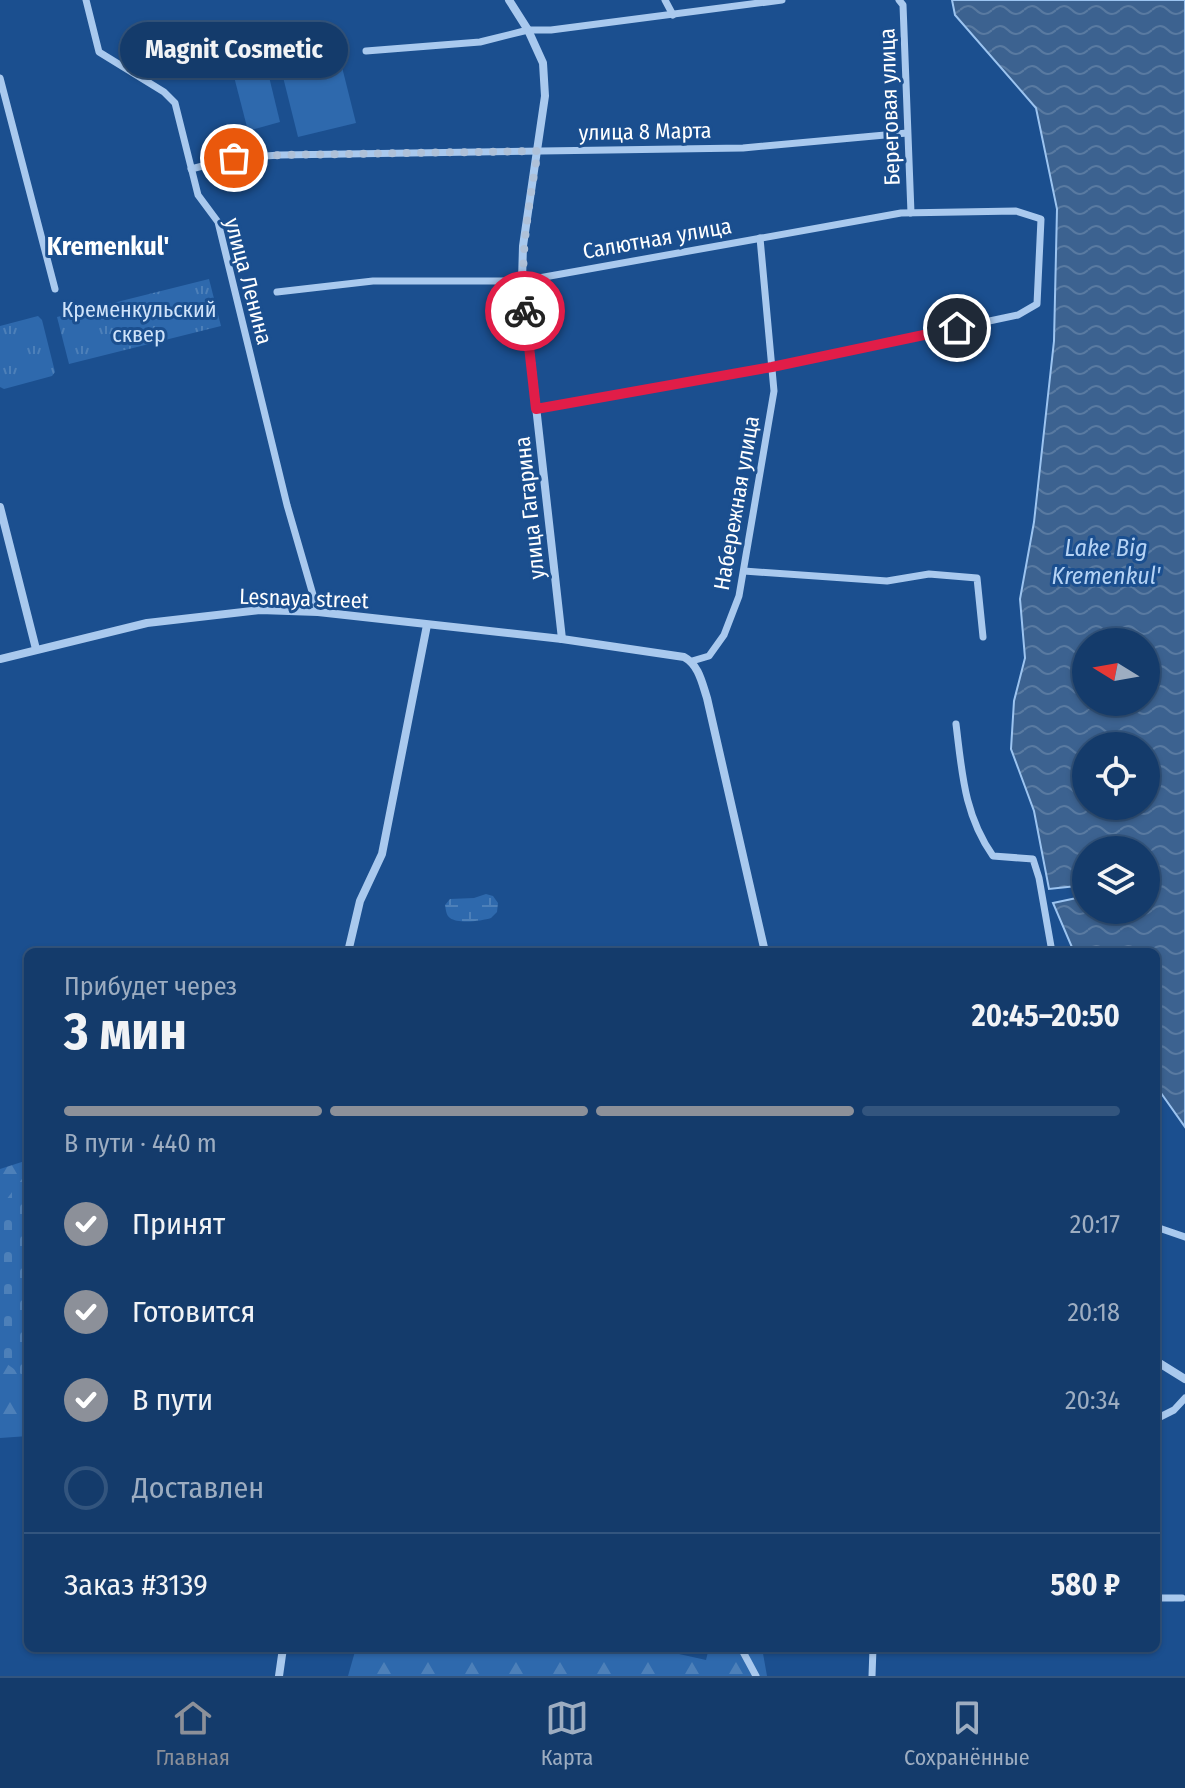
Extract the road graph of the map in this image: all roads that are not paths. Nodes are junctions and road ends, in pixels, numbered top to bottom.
1 (86, 0) edge
2 (509, 0) edge
3 (665, 0) edge
4 (782, 0) edge
5 (899, 0) edge
6 (673, 15) junction
7 (528, 30) junction
8 (551, 30) junction
9 (535, 45) junction
10 (366, 51) dead end
11 (0, 78) edge
12 (907, 133) junction
13 (538, 151) junction
14 (191, 169) junction
15 (911, 213) junction
16 (760, 238) junction
17 (522, 281) junction
18 (55, 289) dead end
19 (277, 292) dead end
20 (772, 367) junction
21 (536, 409) junction
22 (0, 507) edge
23 (744, 571) junction
24 (318, 612) junction
25 (427, 625) junction
26 (983, 637) dead end
27 (562, 639) junction
28 (36, 649) junction
29 (0, 659) edge
30 (692, 661) junction
31 (956, 724) dead end
32 (349, 948) edge
33 (764, 948) edge
34 (1051, 948) edge
35 (1160, 1228) edge
36 (1185, 1237) edge
37 (1160, 1363) edge
38 (1185, 1379) edge
39 (1185, 1398) edge
40 (1160, 1417) edge
41 (1160, 1598) edge
42 (1182, 1598) dead end
43 (282, 1652) edge
44 (743, 1652) edge
45 (873, 1652) edge
46 (279, 1676) edge
47 (756, 1676) edge
48 (872, 1676) edge

1 - 14 street, улица Ленина
2 - 7 street, улица Гагарина
3 - 6 street
4 - 6 street
5 - 12 street, Береговая улица
6 - 8 street
7 - 8 street
7 - 9 street, улица Гагарина
7 - 10 street
8 - 9 street
9 - 13 street, улица Гагарина
11 - 18 street
12 - 13 street, улица 8 Марта
12 - 15 street, Береговая улица
13 - 14 street, улица 8 Марта
13 - 17 street, улица Гагарина
14 - 24 street, улица Ленина
15 - 16 street, Салютная улица
15 - 20 street, Салютная улица
16 - 17 street, Салютная улица
16 - 20 street, Набережная улица
17 - 19 street, Салютная улица
17 - 21 street, улица Гагарина
20 - 21 street
20 - 23 street, Набережная улица
21 - 27 street, улица Гагарина
22 - 28 street
23 - 26 street
23 - 30 street, Набережная улица
24 - 25 street, Lesnaya street
24 - 28 street, Lesnaya street
25 - 27 street, Lesnaya street
25 - 32 street
27 - 30 street
28 - 29 street, Lesnaya street
30 - 33 street
31 - 34 street
35 - 36 street
37 - 38 street
39 - 40 street
41 - 42 street
43 - 46 street
44 - 47 street
45 - 48 street

